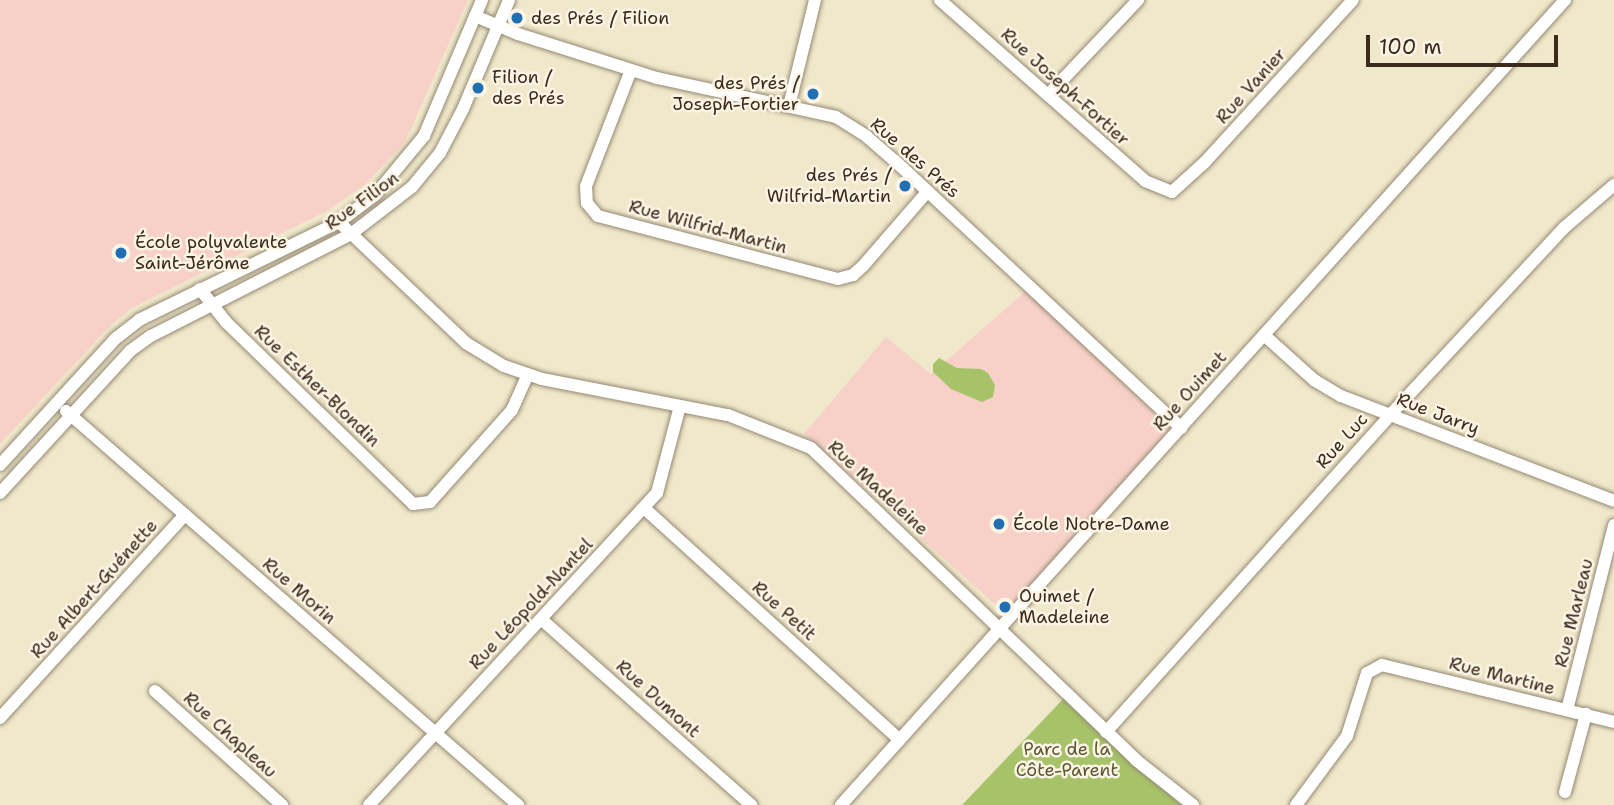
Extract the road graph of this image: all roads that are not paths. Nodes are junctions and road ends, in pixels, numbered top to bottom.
1 (482, 0) edge
2 (509, 0) edge
3 (815, 0) edge
4 (940, 0) edge
5 (1138, 0) edge
6 (1353, 0) edge
7 (1565, 0) edge
8 (475, 16) junction
9 (498, 27) junction
10 (631, 70) junction
11 (1048, 95) junction
12 (789, 106) junction
13 (424, 136) junction
14 (442, 150) junction
15 (1614, 185) edge
16 (928, 191) junction
17 (1172, 192) joint
18 (339, 222) junction
19 (351, 234) junction
20 (200, 289) junction
21 (212, 306) junction
22 (1264, 335) junction
23 (528, 374) junction
24 (58, 404) junction
25 (680, 406) junction
26 (1391, 414) junction
27 (71, 415) junction
28 (1181, 428) junction
29 (0, 465) edge
30 (0, 493) edge
31 (1614, 501) edge
32 (644, 508) junction
33 (185, 515) junction
34 (1614, 525) edge
35 (541, 619) junction
36 (1000, 629) junction
37 (155, 691) dead end
38 (1567, 710) junction
39 (1586, 714) junction
40 (0, 718) edge
41 (1614, 722) edge
42 (1107, 732) junction
43 (435, 733) junction
44 (900, 740) junction
45 (1565, 792) dead end
46 (282, 805) edge
47 (369, 805) edge
48 (518, 805) edge
49 (751, 805) edge
50 (841, 805) edge
51 (1193, 805) edge
52 (1296, 805) edge

1 - 8 street, Rue Filion
2 - 9 street, Rue Filion
3 - 12 street
4 - 11 street, Rue Joseph-Fortier
5 - 11 street
6 - 17 street, Rue Vanier
7 - 22 street, Rue Ouimet
8 - 9 street, Rue des Prés
8 - 13 street, Rue Filion
9 - 10 street, Rue des Prés
9 - 14 street, Rue Filion
10 - 12 street, Rue des Prés
10 - 16 street, Rue Wilfrid-Martin
11 - 17 street, Rue Joseph-Fortier
12 - 16 street, Rue des Prés
13 - 14 street
13 - 18 street, Rue Filion
14 - 19 street, Rue Filion
15 - 26 street, Rue Luc
16 - 28 street, Rue des Prés
18 - 19 street, Rue Madeleine
18 - 20 street, Rue Filion
19 - 21 street, Rue Filion
19 - 23 street, Rue Madeleine
20 - 21 street, Rue Esther-Blondin
20 - 24 street, Rue Filion
21 - 23 street, Rue Esther-Blondin
21 - 27 street, Rue Filion
22 - 26 street, Rue Jarry
22 - 28 street, Rue Ouimet
23 - 25 street, Rue Madeleine
24 - 27 street, Rue Morin
24 - 29 street, Rue Filion
25 - 32 street, Rue Léopold-Nantel
25 - 36 street, Rue Madeleine
26 - 31 street, Rue Jarry
26 - 42 street, Rue Luc
27 - 30 street, Rue Filion
27 - 33 street, Rue Morin
28 - 36 street, Rue Ouimet
32 - 35 street, Rue Léopold-Nantel
32 - 44 street, Rue Petit
33 - 40 street, Rue Albert-Guénette
33 - 43 street, Rue Morin
34 - 38 street, Rue Marleau
35 - 43 street, Rue Léopold-Nantel
35 - 49 street, Rue Dumont
36 - 42 street, Rue Madeleine
36 - 44 street, Rue Ouimet
37 - 46 street, Rue Chapleau
38 - 39 street, Rue Martine
38 - 52 street, Rue Martine
39 - 41 street, Rue Martine
39 - 45 street
42 - 51 street, Rue Madeleine
43 - 47 street, Rue Léopold-Nantel
43 - 48 street, Rue Morin
44 - 50 street, Rue Ouimet

